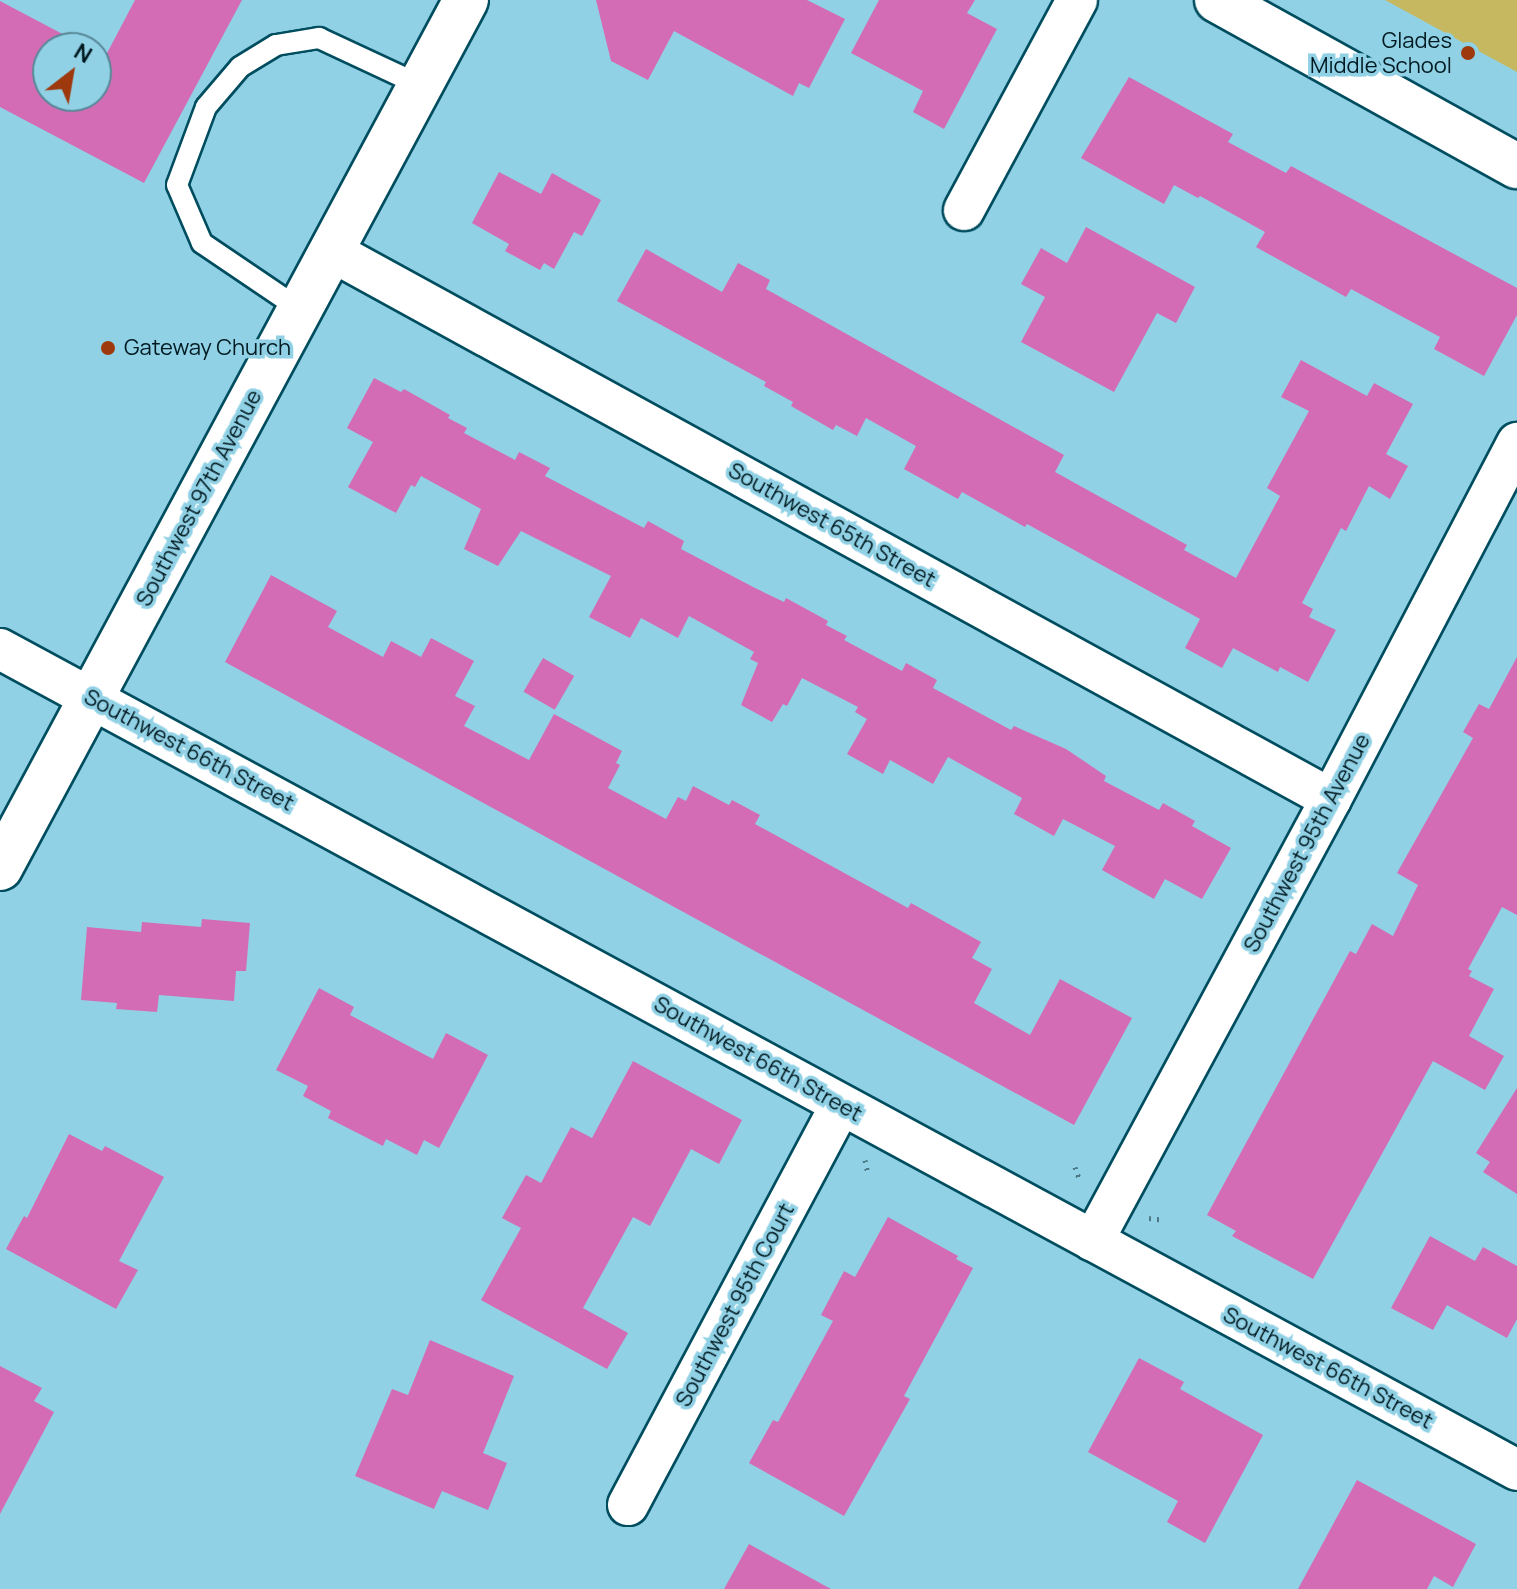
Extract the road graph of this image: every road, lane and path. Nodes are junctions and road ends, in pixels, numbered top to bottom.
1 (466, 0) edge
2 (1077, 0) edge
3 (1217, 0) edge
4 (422, 86) junction
5 (1517, 166) edge
6 (964, 210) dead end
7 (333, 252) junction
8 (301, 310) junction
9 (1517, 443) edge
10 (0, 649) edge
11 (91, 697) junction
12 (1331, 799) junction
13 (0, 868) edge
14 (841, 1105) junction
15 (1075, 1167) dead end
16 (1081, 1184) dead end
17 (1144, 1217) dead end
18 (1165, 1220) dead end
19 (1093, 1241) junction
20 (1517, 1470) edge
21 (628, 1505) dead end

1 - 4 street, Southwest 97th Avenue
2 - 6 street
3 - 5 street
4 - 7 street, Southwest 97th Avenue
4 - 8 lane
7 - 8 street, Southwest 97th Avenue
7 - 12 street, Southwest 65th Street
8 - 11 street, Southwest 97th Avenue
9 - 12 street, Southwest 95th Avenue
10 - 11 street, Southwest 66th Street
11 - 13 street, Southwest 97th Avenue
11 - 14 street, Southwest 66th Street
12 - 19 street, Southwest 95th Avenue
14 - 19 street, Southwest 66th Street
14 - 21 street, Southwest 95th Court
15 - 16 path
17 - 18 path
19 - 20 street, Southwest 66th Street

